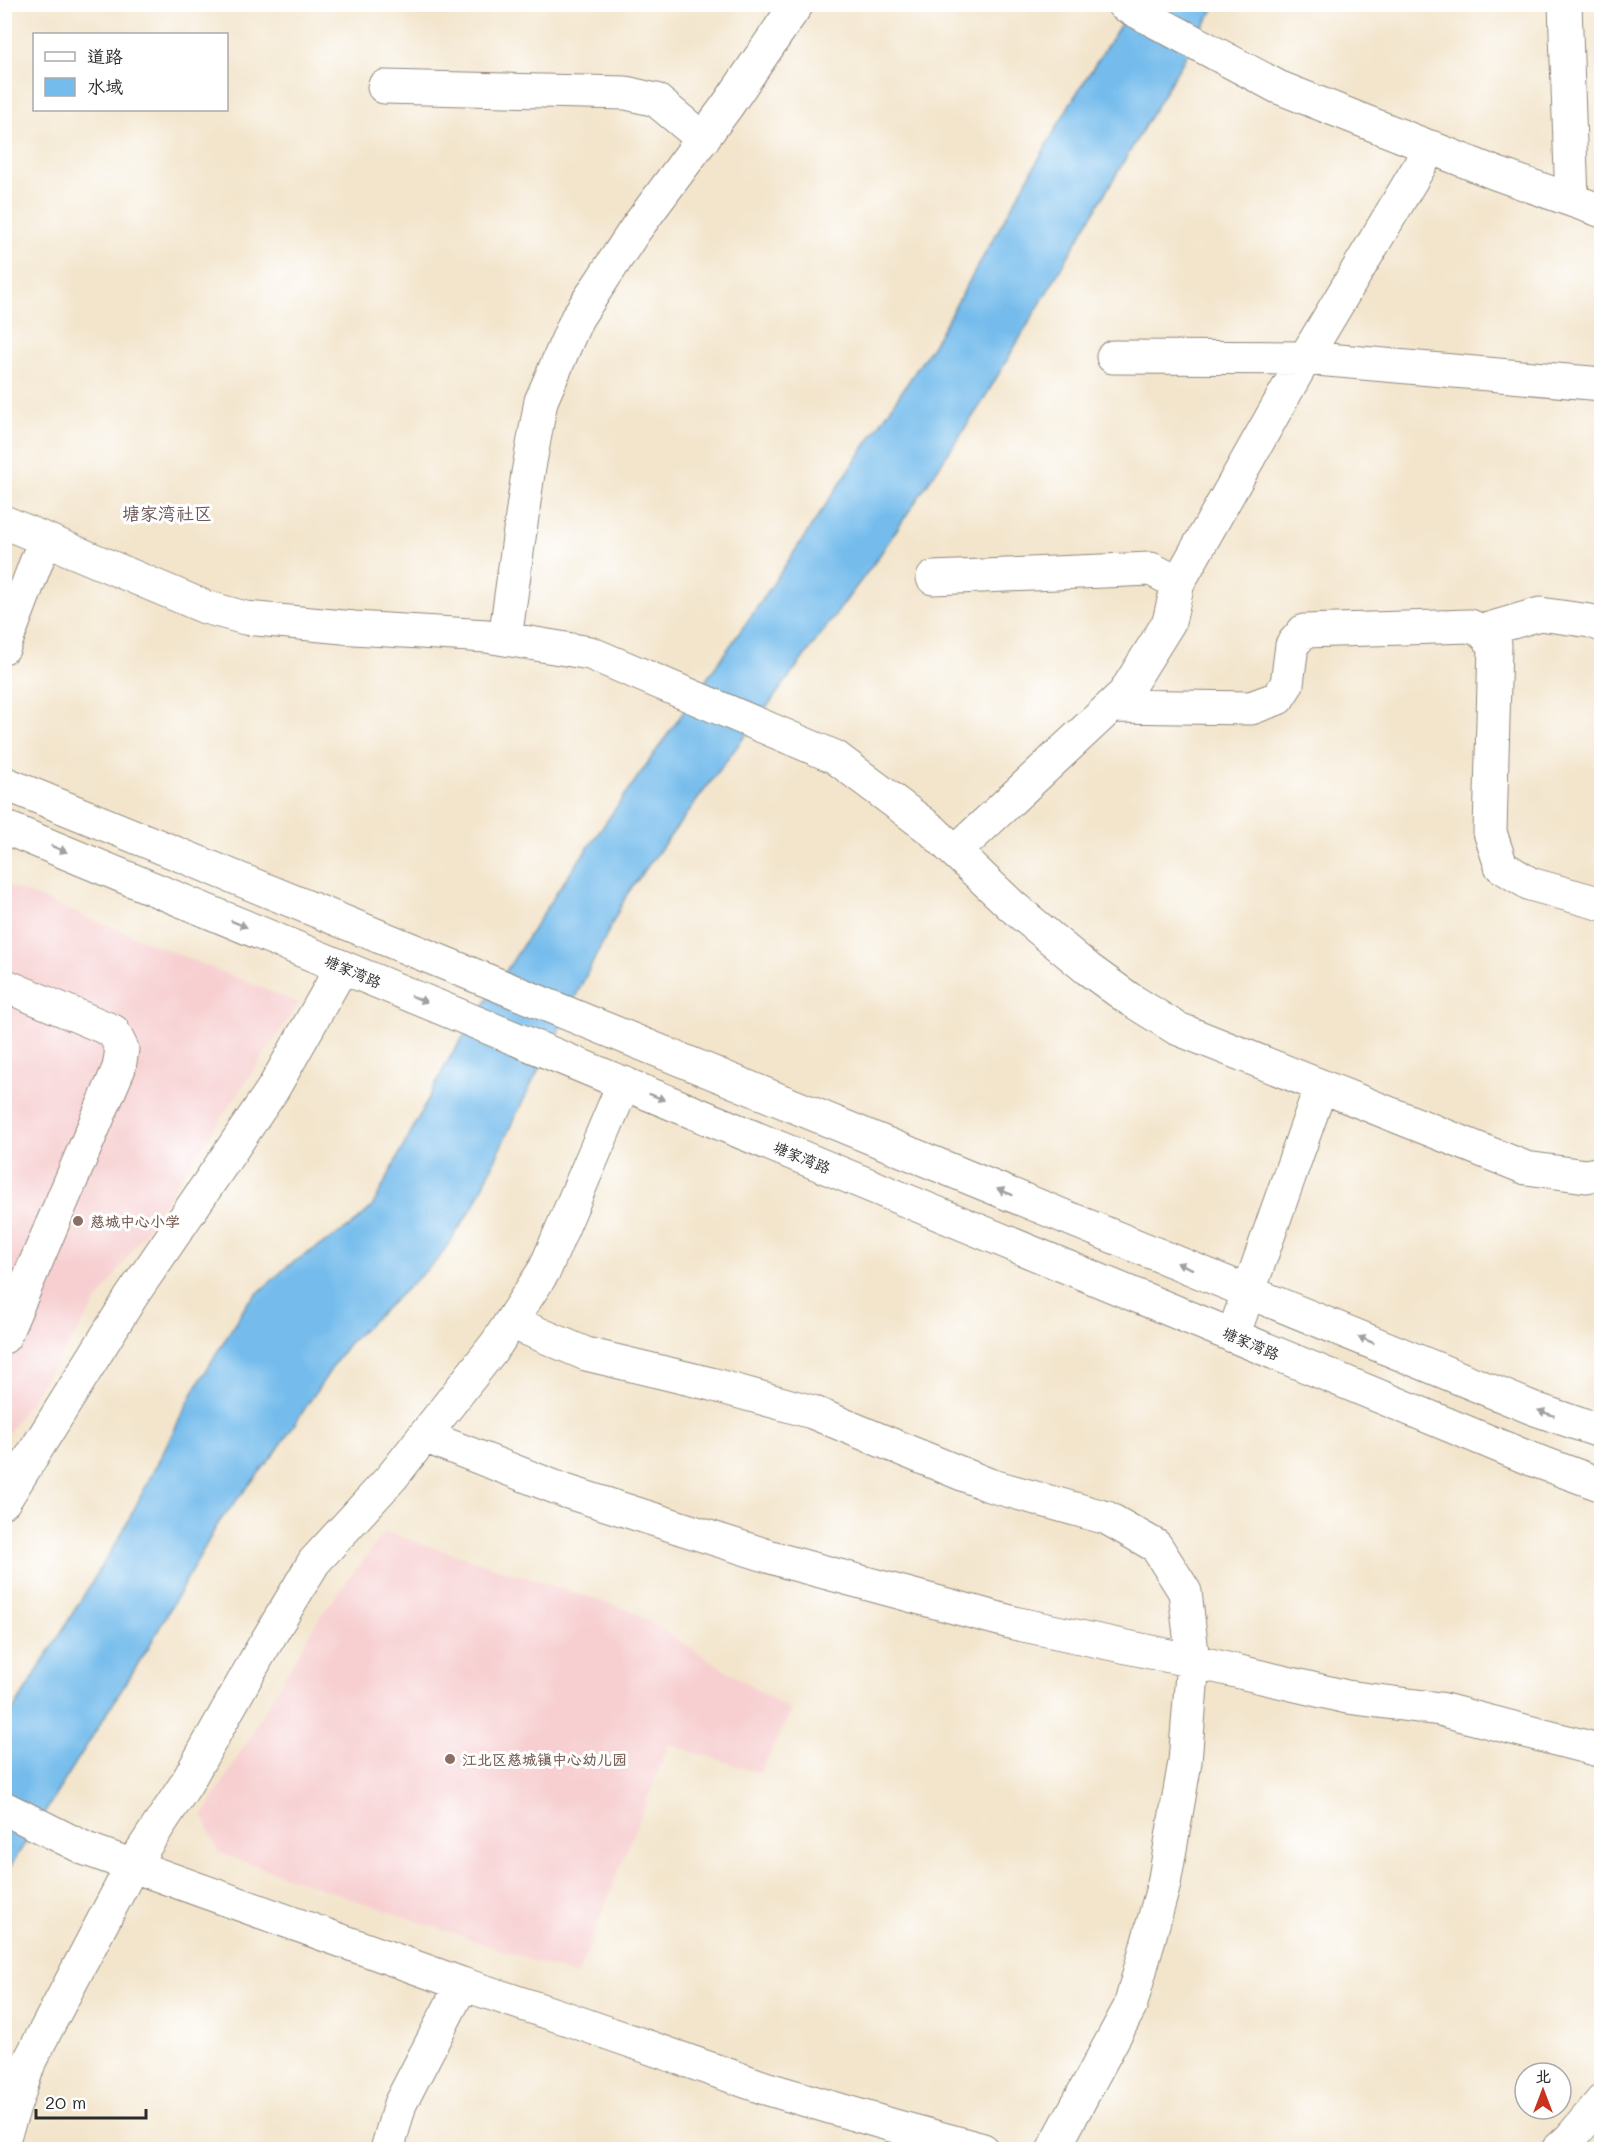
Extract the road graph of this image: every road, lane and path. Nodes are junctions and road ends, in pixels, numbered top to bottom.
1 (797, 4) edge
2 (1123, 4) edge
3 (1564, 4) edge
4 (384, 87) dead end
5 (703, 139) junction
6 (1431, 147) junction
7 (1572, 200) junction
8 (1602, 211) edge
9 (1113, 357) dead end
10 (1305, 358) junction
11 (1602, 384) edge
12 (4, 522) edge
13 (45, 540) junction
14 (933, 578) dead end
15 (1178, 583) junction
16 (1602, 625) edge
17 (1482, 631) junction
18 (505, 639) junction
19 (4, 647) edge
20 (1111, 706) junction
21 (4, 783) edge
22 (4, 827) edge
23 (955, 852) junction
24 (1602, 904) edge
25 (342, 967) junction
26 (4, 985) edge
27 (624, 1083) junction
28 (1321, 1086) junction
29 (1602, 1173) edge
30 (1249, 1292) junction
31 (511, 1322) junction
32 (1233, 1336) junction
33 (4, 1337) edge
34 (1602, 1432) edge
35 (424, 1436) junction
36 (1602, 1485) edge
37 (4, 1501) edge
38 (1193, 1661) junction
39 (1602, 1751) edge
40 (4, 1808) edge
41 (132, 1866) junction
42 (462, 1984) junction
43 (1602, 2101) edge
44 (4, 2137) edge
45 (387, 2150) edge
46 (983, 2150) edge
47 (1053, 2150) edge
48 (1558, 2150) edge

1 - 5 main road
2 - 6 main road
3 - 7 main road
4 - 5 main road
5 - 18 main road
6 - 7 main road
6 - 10 main road
7 - 8 main road
9 - 10 main road
10 - 11 main road
10 - 15 main road
12 - 13 main road
13 - 18 main road
13 - 19 main road
14 - 15 main road
15 - 20 main road
16 - 17 main road
17 - 20 main road
17 - 24 main road
18 - 23 main road
20 - 23 main road
30 -> 21 main road
22 -> 25 main road, 塘家湾路
23 - 28 main road
25 -> 27 main road, 塘家湾路
25 - 37 main road
26 - 33 main road
27 - 31 main road
27 -> 32 main road, 塘家湾路
28 - 29 main road
28 - 30 main road
30 - 32 main road
34 -> 30 main road
31 - 35 main road
31 - 38 main road
32 - 36 main road, 塘家湾路
35 - 38 main road
35 - 41 main road
38 - 39 main road
38 - 47 main road
40 - 41 main road
41 - 42 main road
41 - 44 main road
42 - 45 main road
42 - 46 main road
43 - 48 main road

